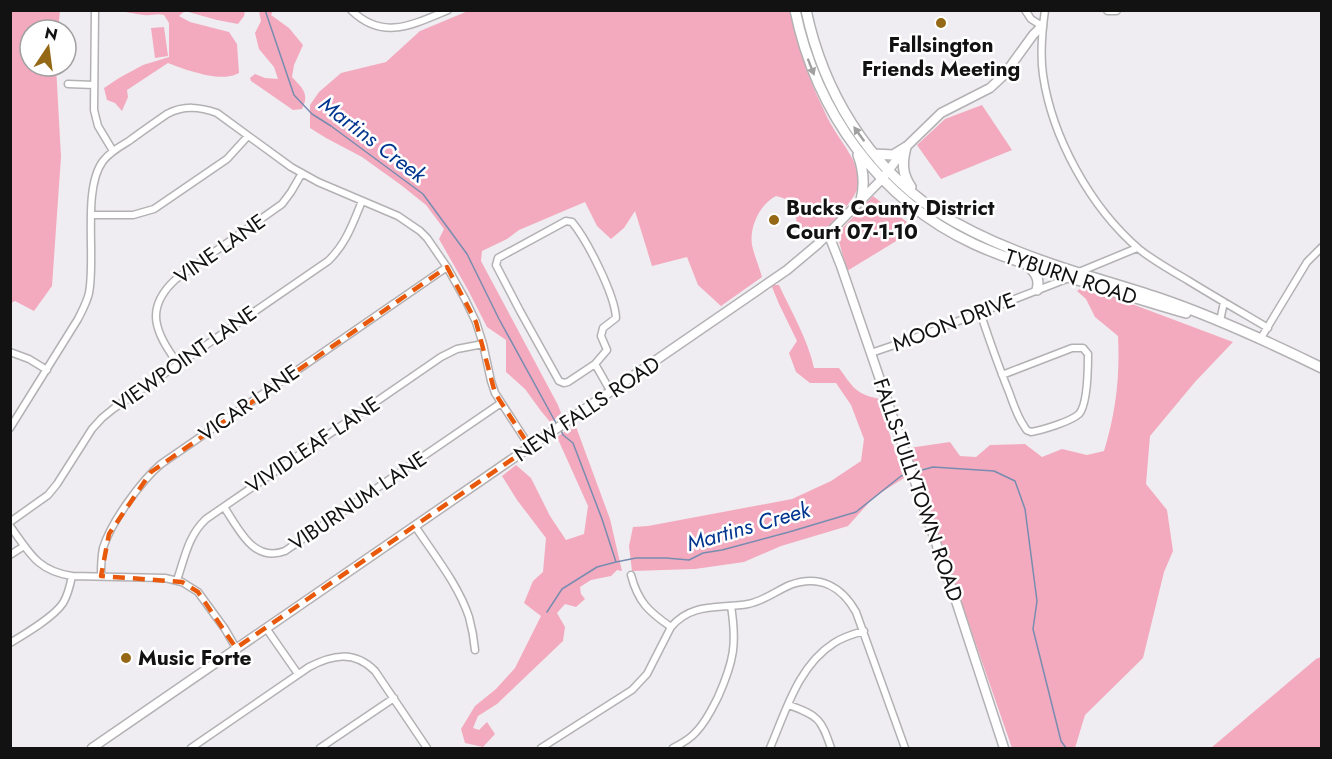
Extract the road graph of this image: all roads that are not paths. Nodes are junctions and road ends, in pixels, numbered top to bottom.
1 (95, 10) edge
2 (351, 10) edge
3 (448, 10) edge
4 (795, 10) edge
5 (806, 10) edge
6 (1025, 10) edge
7 (1044, 10) edge
8 (1108, 10) edge
9 (1116, 10) edge
10 (436, 13) edge
11 (1042, 27) junction
12 (68, 84) dead end
13 (94, 85) junction
14 (248, 136) junction
15 (906, 147) junction
16 (855, 148) junction
17 (113, 151) junction
18 (874, 154) junction
19 (889, 170) junction
20 (302, 173) junction
21 (882, 179) junction
22 (861, 200) junction
23 (922, 200) junction
24 (362, 201) junction
25 (92, 215) junction
26 (828, 233) junction
27 (1322, 247) edge
28 (1137, 248) junction
29 (1025, 264) junction
30 (447, 267) junction
31 (1074, 275) junction
32 (1037, 290) junction
33 (1224, 302) junction
34 (980, 312) junction
35 (1220, 321) junction
36 (1268, 328) junction
37 (1261, 338) junction
38 (483, 344) junction
39 (10, 352) edge
40 (871, 353) junction
41 (178, 364) junction
42 (595, 364) junction
43 (1322, 368) edge
44 (47, 370) junction
45 (1002, 375) junction
46 (611, 392) junction
47 (501, 403) junction
48 (10, 428) edge
49 (530, 447) junction
50 (224, 507) junction
51 (10, 524) edge
52 (415, 526) junction
53 (24, 546) junction
54 (10, 555) edge
55 (631, 575) dead end
56 (72, 576) junction
57 (101, 576) junction
58 (177, 580) junction
59 (731, 606) junction
60 (671, 627) junction
61 (266, 628) junction
62 (864, 631) junction
63 (10, 643) edge
64 (236, 648) junction
65 (475, 650) dead end
66 (298, 674) junction
67 (394, 698) junction
68 (789, 705) junction
69 (196, 747) edge
70 (92, 748) edge
71 (320, 748) edge
72 (428, 748) edge
73 (541, 748) edge
74 (674, 748) edge
75 (770, 748) edge
76 (831, 748) edge
77 (905, 748) edge
78 (1004, 748) edge

1 - 13 street
2 - 10 street
3 - 10 street
4 -> 16 main road, TYBURN ROAD
18 -> 5 main road, TYBURN ROAD
6 - 11 street
7 - 11 street
8 - 9 main road
11 - 15 main road, NEW FALLS ROAD
11 - 28 street
12 - 13 street
13 - 17 street
14 - 17 street
14 - 20 street
14 - 25 street
15 - 18 main road
15 - 19 main road, NEW FALLS ROAD
15 - 23 main road
16 - 21 main road, TYBURN ROAD
16 - 22 main road
17 - 25 street
18 - 19 main road, TYBURN ROAD
19 - 21 main road, NEW FALLS ROAD
19 - 23 main road, TYBURN ROAD
20 - 24 street
20 - 41 street, VINE LANE
21 - 22 main road, NEW FALLS ROAD
21 - 29 main road, TYBURN ROAD
22 - 26 main road, NEW FALLS ROAD
23 - 31 main road, TYBURN ROAD
24 - 30 street
24 - 41 street, VIEWPOINT LANE
25 - 44 street
26 - 40 main road, FALLS-TULLYTOWN ROAD
26 - 46 main road, NEW FALLS ROAD
27 - 36 street
28 - 31 street, MOON DRIVE
28 - 33 street
29 - 31 main road, TYBURN ROAD
29 - 32 main road
30 - 38 street
30 - 57 street, VICAR LANE
31 - 32 street, MOON DRIVE
31 - 35 main road, TYBURN ROAD
32 - 34 street, MOON DRIVE
33 - 35 street
33 - 36 street
34 - 40 street, MOON DRIVE
34 - 45 street
35 - 37 main road, TYBURN ROAD
36 - 37 street
37 - 43 main road, TYBURN ROAD
38 - 47 street
38 - 50 street, VIVIDLEAF LANE
39 - 44 street
40 - 78 main road, FALLS-TULLYTOWN ROAD
41 - 51 street, VIEWPOINT LANE
42 - 42 street
42 - 46 street
44 - 48 street
45 - 45 street
46 - 49 main road, NEW FALLS ROAD
47 - 49 street
47 - 50 street, VIBURNUM LANE
49 - 52 main road, NEW FALLS ROAD
50 - 58 street, VIVIDLEAF LANE
51 - 53 street
52 - 61 main road, NEW FALLS ROAD
52 - 65 street
53 - 54 street
53 - 56 street
55 - 60 street
56 - 57 street
56 - 63 street
57 - 58 street
58 - 64 street
59 - 60 street
59 - 62 street
59 - 74 street
60 - 73 street
61 - 64 main road, NEW FALLS ROAD
61 - 66 street
62 - 68 street
62 - 77 street
64 - 70 main road, NEW FALLS ROAD
66 - 67 street
66 - 69 street
67 - 71 street
67 - 72 street
68 - 75 street
68 - 76 street

